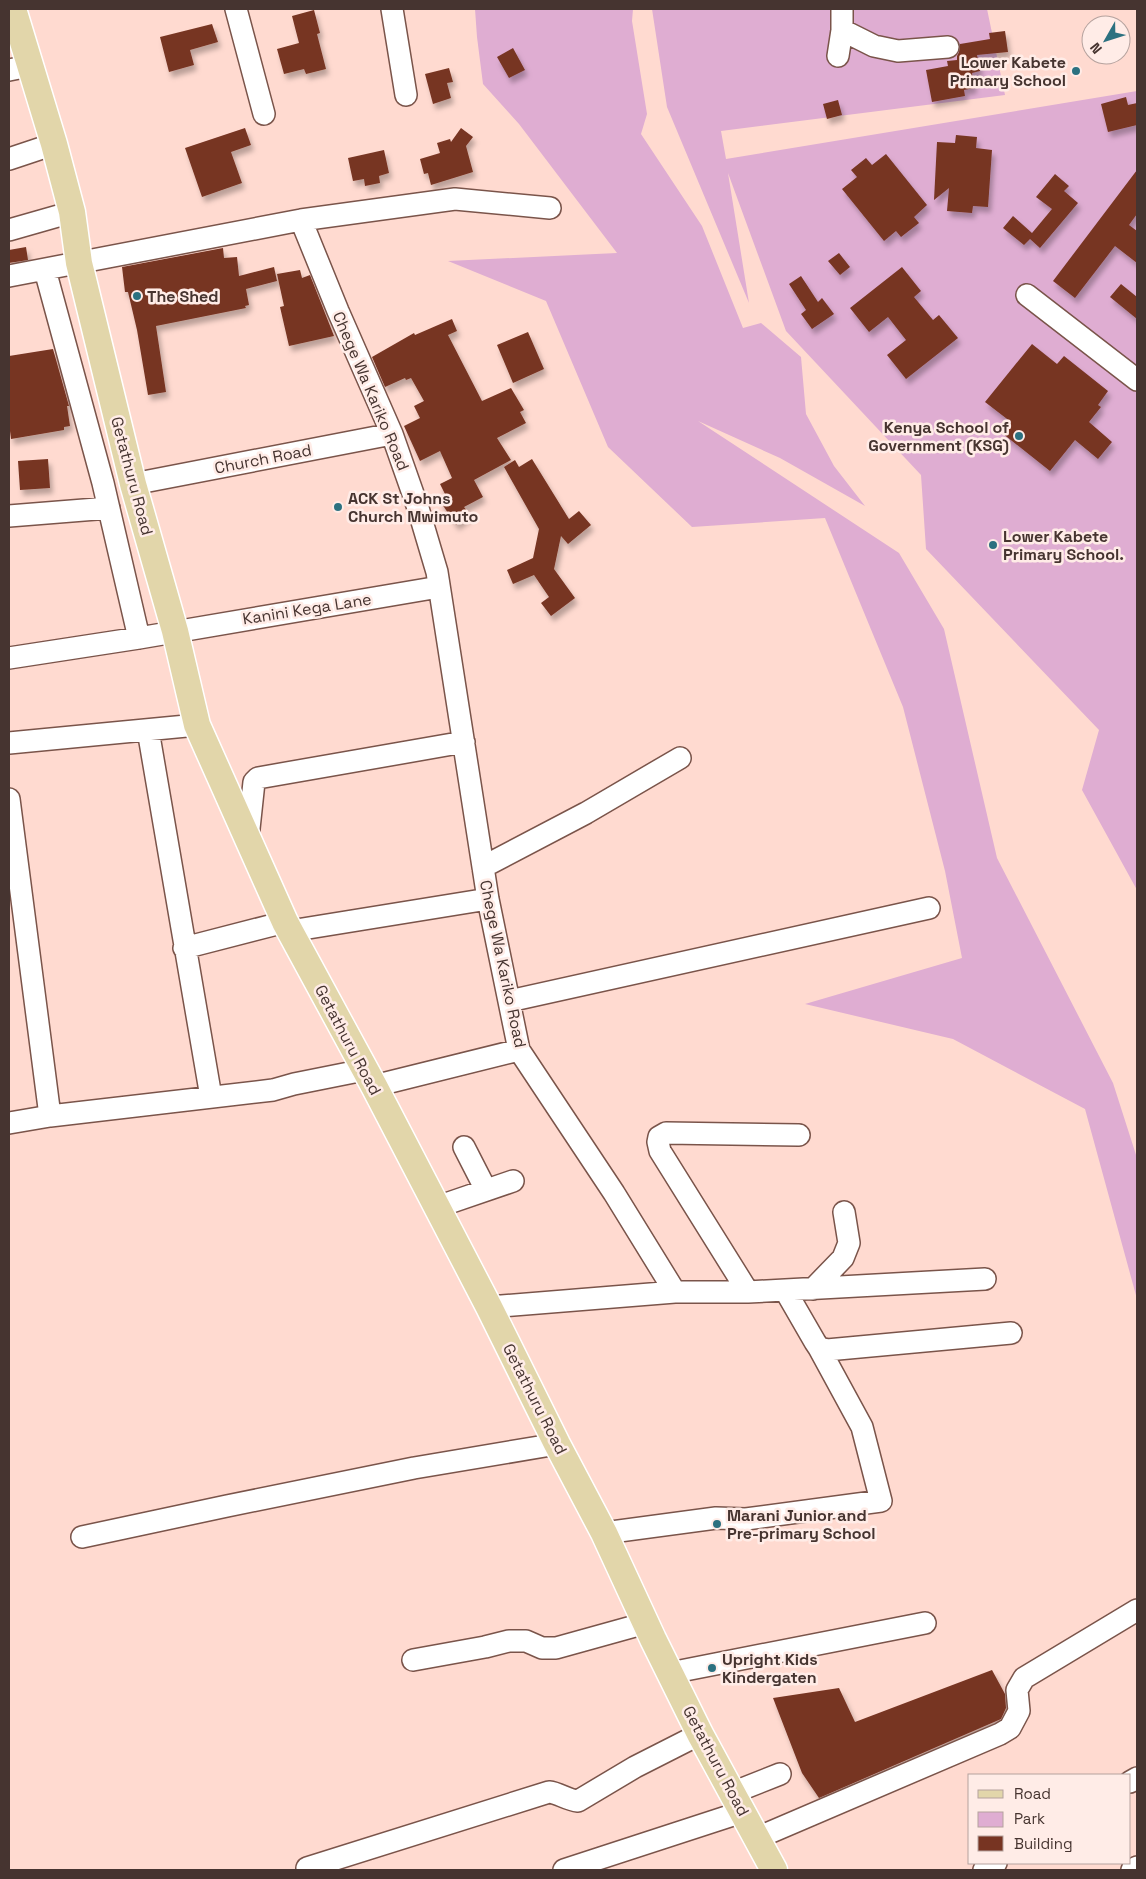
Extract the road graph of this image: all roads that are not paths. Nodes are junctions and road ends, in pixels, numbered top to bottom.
1 (13, 9) edge
2 (236, 9) edge
3 (392, 9) edge
4 (842, 9) edge
5 (842, 30) junction
6 (948, 47) dead end
7 (838, 56) dead end
8 (19, 68) edge
9 (406, 94) dead end
10 (264, 114) dead end
11 (54, 144) junction
12 (9, 159) edge
13 (550, 208) dead end
14 (72, 212) junction
15 (301, 220) junction
16 (9, 230) edge
17 (79, 263) junction
18 (45, 270) junction
19 (9, 276) edge
20 (1027, 296) dead end
21 (1137, 380) edge
22 (392, 434) junction
23 (133, 484) junction
24 (109, 508) junction
25 (9, 516) edge
26 (439, 587) junction
27 (175, 631) junction
28 (139, 638) junction
29 (9, 658) edge
30 (198, 725) junction
31 (148, 730) junction
32 (464, 742) junction
33 (9, 743) edge
34 (680, 758) dead end
35 (9, 798) edge
36 (248, 838) junction
37 (483, 867) junction
38 (488, 899) junction
39 (929, 908) dead end
40 (288, 926) junction
41 (184, 948) junction
42 (509, 1001) junction
43 (519, 1050) junction
44 (369, 1078) junction
45 (211, 1097) junction
46 (50, 1116) junction
47 (9, 1123) edge
48 (799, 1135) dead end
49 (464, 1147) dead end
50 (513, 1181) dead end
51 (486, 1190) junction
52 (437, 1207) junction
53 (844, 1212) dead end
54 (986, 1279) dead end
55 (813, 1289) junction
56 (785, 1290) junction
57 (675, 1292) junction
58 (748, 1292) junction
59 (488, 1307) junction
60 (1011, 1333) dead end
61 (819, 1348) junction
62 (557, 1444) junction
63 (604, 1533) junction
64 (82, 1537) dead end
65 (1137, 1610) edge
66 (924, 1622) dead end
67 (646, 1623) junction
68 (413, 1660) dead end
69 (670, 1673) junction
70 (700, 1734) junction
71 (780, 1774) dead end
72 (737, 1802) junction
73 (757, 1838) junction
74 (1137, 1867) edge
75 (307, 1868) dead end
76 (564, 1870) edge
77 (774, 1870) edge
78 (1132, 1870) edge

1 - 8 main road, Getathuru Road
2 - 10 street
3 - 9 street
4 - 5 street
5 - 6 street
5 - 7 street
8 - 11 main road, Getathuru Road
11 - 12 street
11 - 14 main road, Getathuru Road
13 - 15 street
14 - 16 street
14 - 17 main road, Getathuru Road
15 - 17 street
15 - 22 street, Chege Wa Kariko Road
17 - 18 street
17 - 23 main road, Getathuru Road
18 - 19 street
18 - 24 street
20 - 21 street
22 - 23 street, Church Road
22 - 26 street, Chege Wa Kariko Road
23 - 27 main road, Getathuru Road
24 - 25 street
24 - 28 street
26 - 27 street, Kanini Kega Lane
26 - 32 street, Chege Wa Kariko Road
27 - 28 street, Kanini Kega Lane
27 - 30 main road, Getathuru Road
28 - 29 street, Kanini Kega Lane
30 - 31 street
30 - 36 main road, Getathuru Road
31 - 33 street
31 - 41 street
32 - 36 street
32 - 37 street, Chege Wa Kariko Road
34 - 37 street
35 - 46 street
36 - 40 main road, Getathuru Road
37 - 38 street, Chege Wa Kariko Road
38 - 40 street
38 - 42 street, Chege Wa Kariko Road
39 - 42 street
40 - 41 street
40 - 44 main road, Getathuru Road
41 - 45 street
42 - 43 street, Chege Wa Kariko Road
43 - 44 street
43 - 57 street, Chege Wa Kariko Road
44 - 45 street
44 - 52 main road, Getathuru Road
45 - 46 street
46 - 47 street
48 - 58 street
49 - 51 street
50 - 51 street
51 - 52 street
52 - 59 main road, Getathuru Road
53 - 55 street
54 - 55 street
55 - 56 street
56 - 58 street
56 - 61 street
57 - 58 street
57 - 59 street
59 - 62 main road, Getathuru Road
60 - 61 street
61 - 63 street
62 - 63 main road, Getathuru Road
62 - 64 street
63 - 67 main road, Getathuru Road
65 - 73 street
66 - 69 street
67 - 68 street
67 - 69 main road, Getathuru Road
69 - 70 main road, Getathuru Road
70 - 72 main road, Getathuru Road
70 - 75 street
71 - 72 street
72 - 73 main road, Getathuru Road
72 - 76 street
73 - 77 main road, Getathuru Road
74 - 78 street

